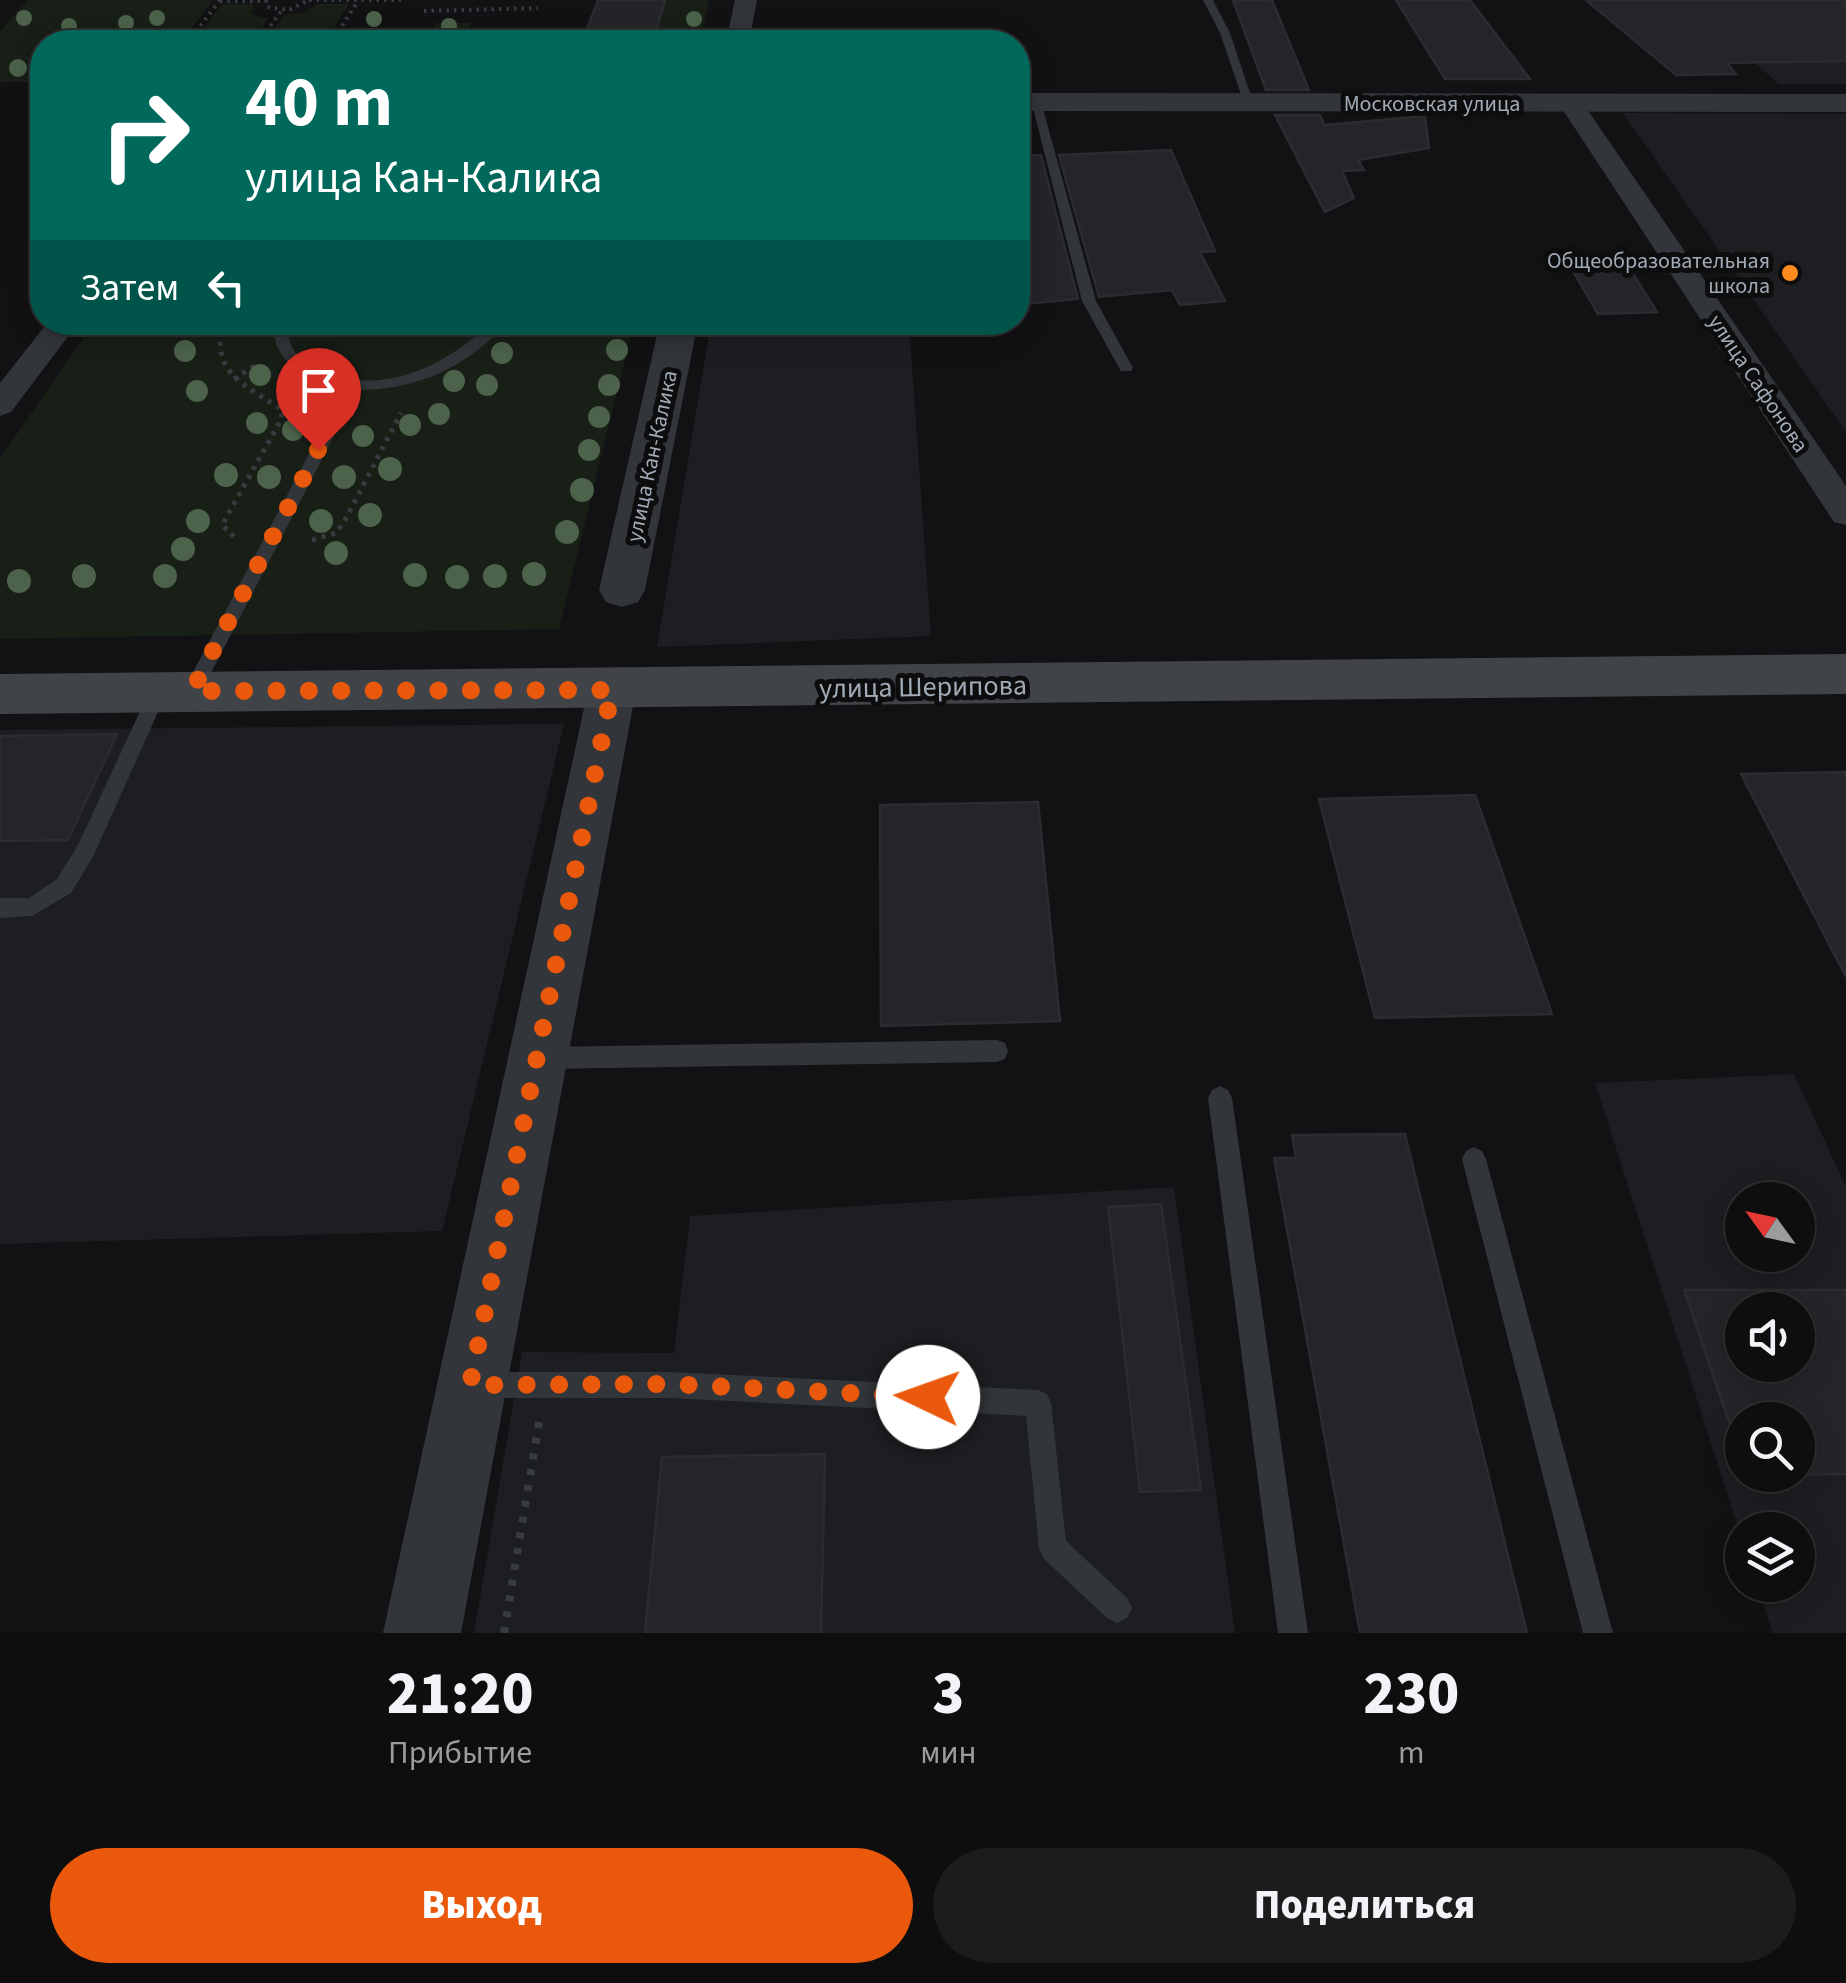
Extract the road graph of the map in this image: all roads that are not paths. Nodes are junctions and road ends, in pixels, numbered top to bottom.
1 (746, 0) edge
2 (1208, 0) edge
3 (740, 30) edge
4 (1030, 101) edge
5 (1250, 103) junction
6 (1846, 103) edge
7 (1572, 104) junction
8 (1030, 125) edge
9 (54, 335) edge
10 (279, 335) edge
11 (487, 335) edge
12 (676, 335) edge
13 (1126, 368) dead end
14 (352, 387) junction
15 (0, 405) edge
16 (1846, 514) edge
17 (622, 590) dead end
18 (1846, 674) edge
19 (612, 690) junction
20 (175, 691) junction
21 (0, 694) edge
22 (0, 908) edge
23 (997, 1051) dead end
24 (536, 1058) junction
25 (1220, 1098) dead end
26 (1474, 1159) dead end
27 (470, 1385) junction
28 (1117, 1608) dead end
29 (422, 1633) edge
30 (1294, 1633) edge
31 (1598, 1633) edge

1 - 3 street
2 - 5 lane
4 - 5 street, Московская улица
5 - 7 street, Московская улица
6 - 7 street, Московская улица
7 - 16 street, улица Сафонова
8 - 13 lane
9 - 15 street
10 - 14 lane
11 - 14 lane
12 - 17 street, улица Кан-Калика
14 - 20 lane
18 - 19 main road, улица Шерипова
19 - 20 main road, улица Шерипова
19 - 24 street
20 - 21 main road, улица Шерипова
20 - 22 lane
23 - 24 lane
24 - 27 street
25 - 30 lane
26 - 31 lane
27 - 28 lane
27 - 29 street

